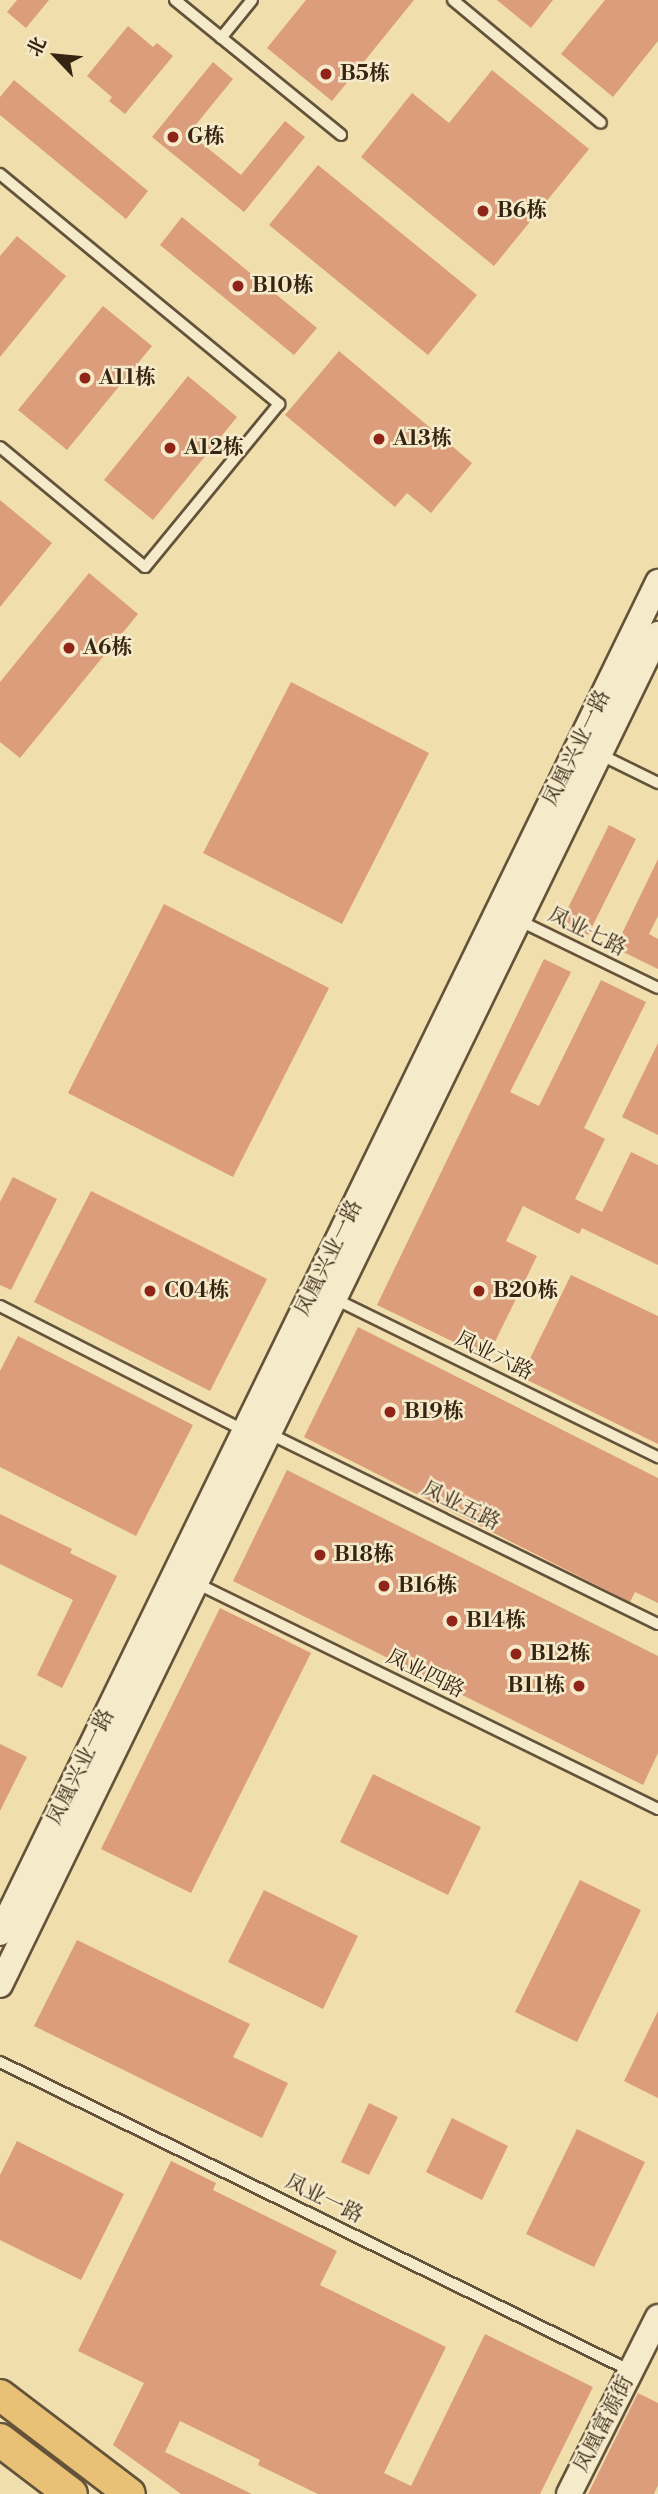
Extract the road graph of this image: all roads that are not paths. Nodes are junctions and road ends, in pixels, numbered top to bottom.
1 (175, 0) edge
2 (252, 0) edge
3 (453, 0) edge
4 (222, 38) junction
5 (601, 123) dead end
6 (341, 135) dead end
7 (0, 174) edge
8 (0, 447) edge
9 (656, 592) edge
10 (658, 634) edge
11 (589, 749) junction
12 (658, 783) edge
13 (509, 915) junction
14 (658, 988) edge
15 (324, 1294) junction
16 (0, 1306) edge
17 (256, 1432) junction
18 (658, 1457) edge
19 (185, 1578) junction
20 (658, 1624) edge
21 (658, 1809) edge
22 (0, 1933) edge
23 (0, 1984) edge
24 (0, 2062) edge
25 (658, 2317) edge
26 (631, 2371) junction
27 (0, 2395) edge
28 (0, 2440) edge
29 (71, 2494) edge
30 (130, 2494) edge
31 (569, 2494) edge

1 - 4 lane
2 - 4 lane
3 - 5 lane
4 - 6 lane
7 - 8 lane
9 - 11 street, 凤凰兴业一路
10 - 11 street, 凤凰兴业一路
11 - 12 lane
11 - 13 street, 凤凰兴业一路
13 - 14 lane, 凤业七路
13 - 15 street, 凤凰兴业一路
15 - 17 street, 凤凰兴业一路
15 - 18 lane, 凤业六路
16 - 17 lane, 凤业五路
17 - 19 street, 凤凰兴业一路
17 - 20 lane, 凤业五路
19 - 21 lane, 凤业四路
19 - 22 street, 凤凰兴业一路
19 - 23 street, 凤凰兴业一路
24 - 26 lane, 凤业一路
25 - 26 street, 凤凰富源街
26 - 31 street, 凤凰富源街
27 - 30 main road
28 - 29 highway

